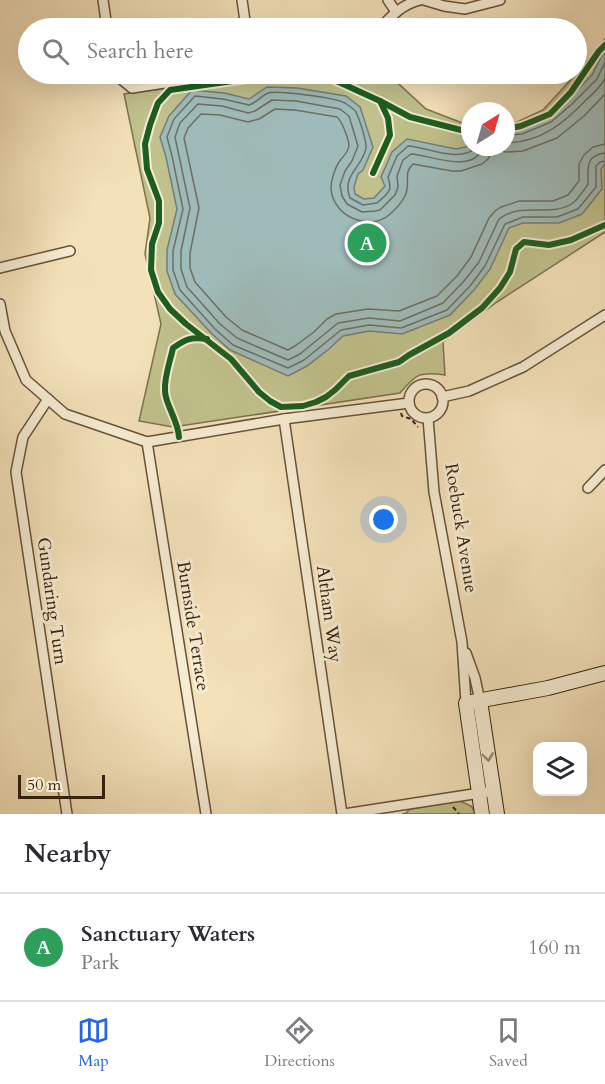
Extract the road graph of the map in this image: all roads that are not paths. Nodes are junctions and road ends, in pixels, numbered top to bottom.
1 (103, 0) edge
2 (242, 0) edge
3 (388, 0) edge
4 (422, 0) edge
5 (500, 0) edge
6 (396, 12) junction
7 (106, 18) edge
8 (245, 18) edge
9 (390, 18) edge
10 (128, 84) edge
11 (153, 84) edge
12 (70, 252) dead end
13 (0, 268) edge
14 (0, 304) edge
15 (605, 315) edge
16 (442, 397) junction
17 (48, 399) junction
18 (409, 403) junction
19 (428, 418) junction
20 (284, 419) junction
21 (147, 442) junction
22 (605, 470) edge
23 (588, 488) dead end
24 (462, 642) junction
25 (605, 673) edge
26 (473, 702) junction
27 (486, 792) junction
28 (66, 814) edge
29 (206, 814) edge
30 (343, 814) edge
31 (482, 814) edge
32 (497, 814) edge

1 - 7 street
2 - 8 street
3 - 6 street
4 - 5 street
4 - 6 street
6 - 9 street
10 - 11 street
12 - 13 street
14 - 17 street
15 - 16 street
16 - 18 street
16 - 19 street
17 - 21 street
17 - 28 street, Gundaring Turn
18 - 19 street
18 - 20 street
19 - 24 street, Roebuck Avenue
20 - 21 street
20 - 30 street, Altham Way
21 - 29 street, Burnside Terrace
22 - 23 street
24 - 26 street, Roebuck Avenue
24 - 26 street, Roebuck Avenue
25 - 26 street
26 - 27 street, Roebuck Avenue
27 - 30 street
27 - 31 street, Roebuck Avenue
27 - 32 street, Roebuck Avenue

